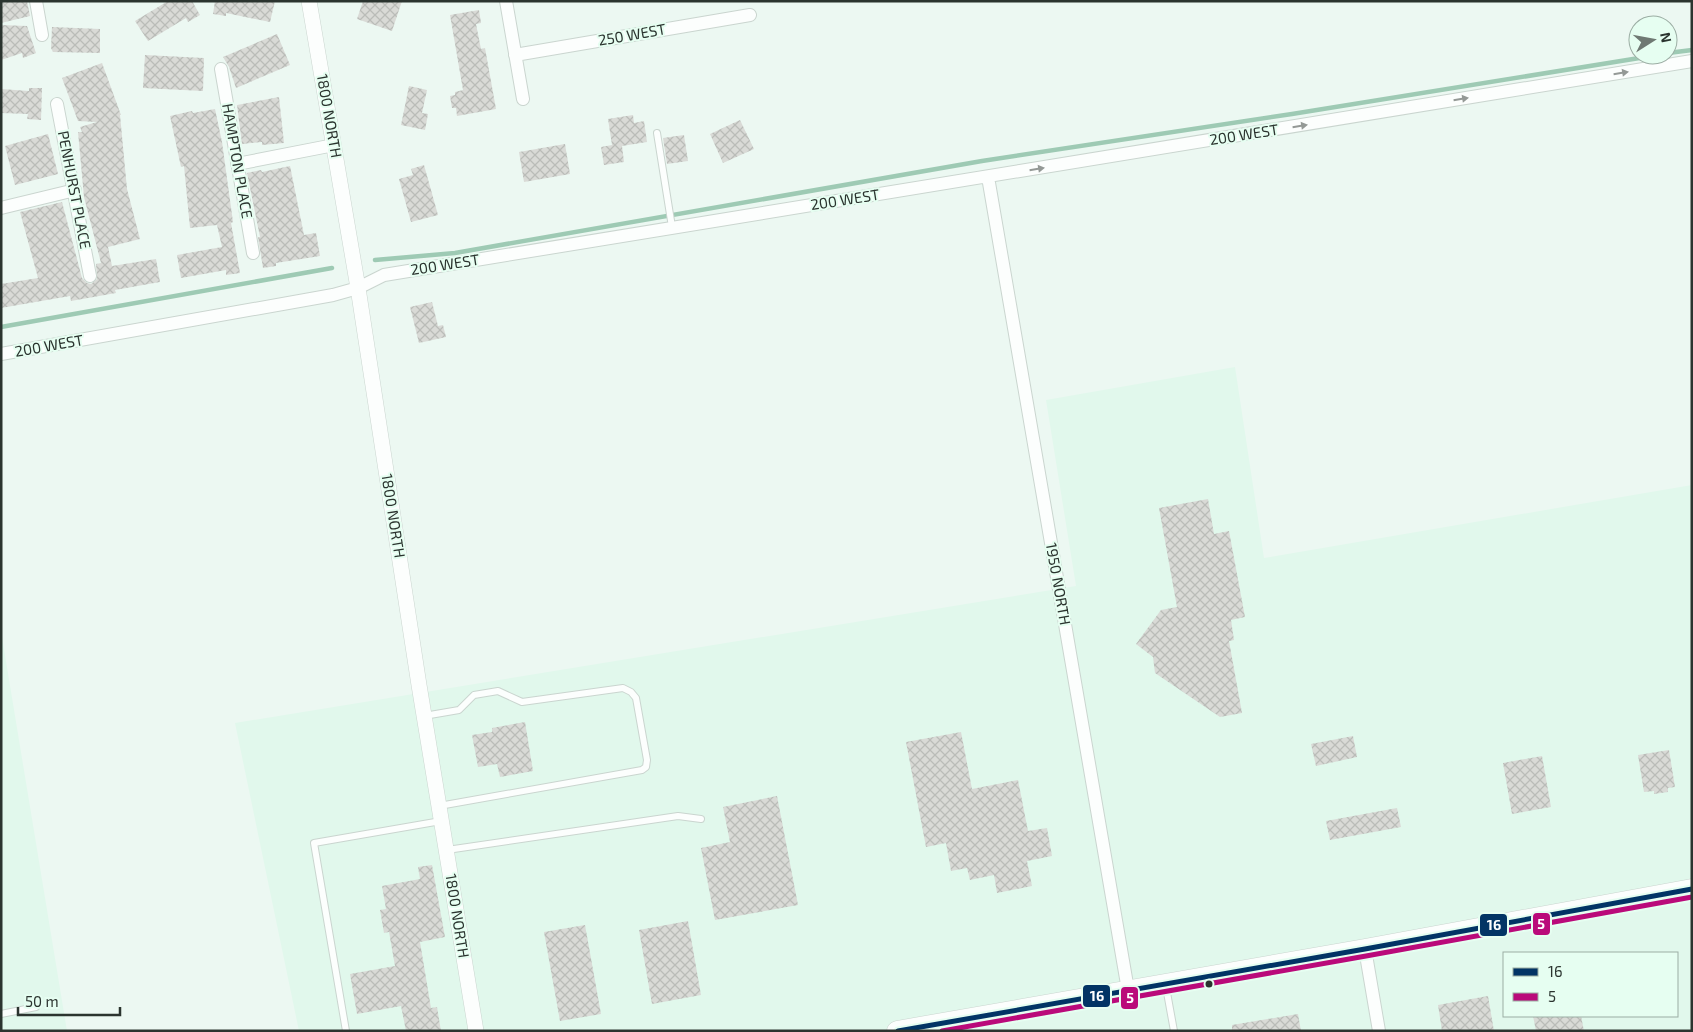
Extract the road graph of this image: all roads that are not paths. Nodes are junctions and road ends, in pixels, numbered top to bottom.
1 (36, 1) edge
2 (309, 1) edge
3 (506, 1) edge
4 (750, 15) dead end
5 (42, 35) dead end
6 (515, 55) junction
7 (1692, 61) edge
8 (220, 69) dead end
9 (523, 99) dead end
10 (57, 104) dead end
11 (657, 133) dead end
12 (334, 145) junction
13 (237, 164) junction
14 (988, 177) junction
15 (75, 190) junction
16 (1, 208) edge
17 (672, 223) junction
18 (253, 254) dead end
19 (90, 276) dead end
20 (358, 288) junction
21 (1, 354) edge
22 (424, 716) junction
23 (440, 814) junction
24 (701, 819) dead end
25 (446, 850) junction
26 (1692, 889) edge
27 (1365, 949) junction
28 (1165, 984) junction
29 (1128, 990) junction
30 (36, 1007) dead end
31 (1, 1014) edge
32 (346, 1031) edge
33 (476, 1031) edge
34 (897, 1031) edge
35 (1174, 1031) edge
36 (1379, 1031) edge

1 - 5 street
2 - 12 street, 1800 NORTH
3 - 6 street
4 - 6 street, 250 WEST
6 - 9 street
14 -> 7 street, 200 WEST
8 - 13 street, HAMPTON PLACE
10 - 15 street, PENHURST PLACE
11 - 17 lane
12 - 13 street
12 - 20 street, 1800 NORTH
13 - 18 street, HAMPTON PLACE
14 - 17 street, 200 WEST
14 - 29 street, 1950 NORTH
15 - 16 street
15 - 19 street, PENHURST PLACE
17 - 20 street, 200 WEST
20 - 21 street, 200 WEST
20 - 22 street, 1800 NORTH
22 - 23 street, 1800 NORTH
22 - 23 lane
23 - 25 street, 1800 NORTH
23 - 32 lane
24 - 25 lane
25 - 33 street, 1800 NORTH
26 - 27 main road
27 - 28 main road
27 - 36 street
28 - 29 main road
28 - 35 lane
29 - 34 main road
30 - 31 lane

